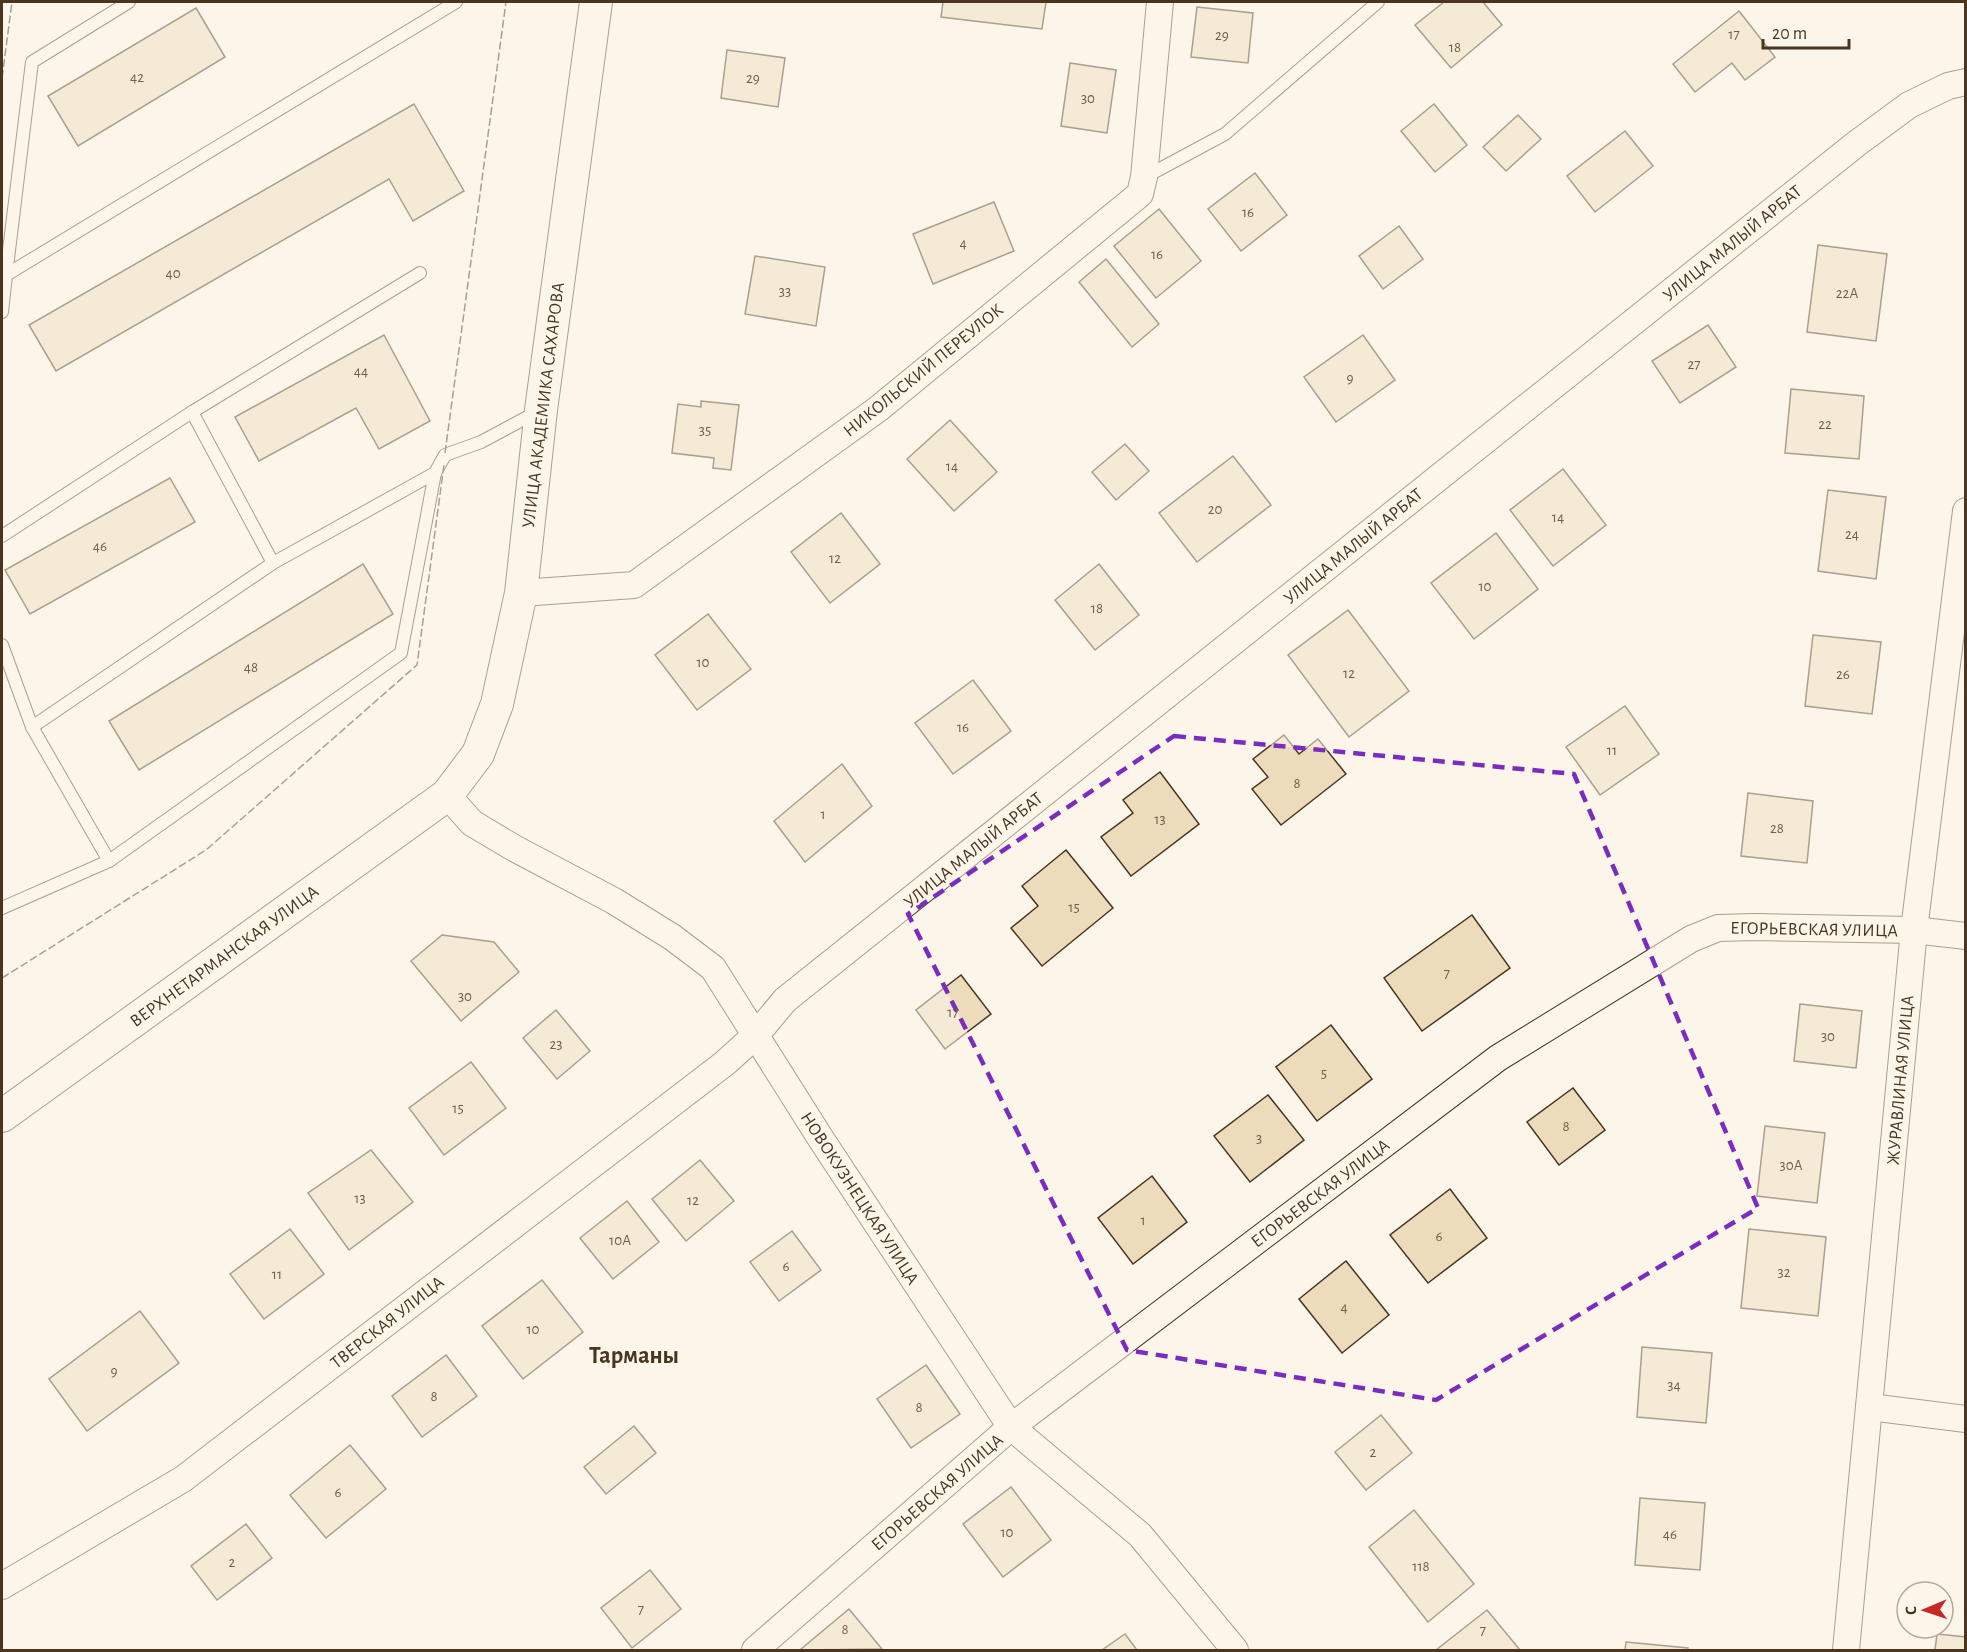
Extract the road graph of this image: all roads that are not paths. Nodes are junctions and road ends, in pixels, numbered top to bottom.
1 (129, 2) edge
2 (456, 2) edge
3 (596, 2) edge
4 (1160, 2) edge
5 (1378, 2) edge
6 (1965, 82) edge
7 (1144, 177) junction
8 (420, 273) dead end
9 (6, 275) junction
10 (2, 312) edge
11 (541, 410) junction
12 (192, 412) junction
13 (435, 473) junction
14 (1965, 511) edge
15 (2, 537) edge
16 (273, 563) junction
17 (521, 593) junction
18 (2, 645) edge
19 (32, 727) junction
20 (447, 795) junction
21 (109, 861) junction
22 (2, 908) edge
23 (1914, 930) junction
24 (1965, 936) edge
25 (756, 1035) junction
26 (2, 1116) edge
27 (1870, 1407) junction
28 (1965, 1419) edge
29 (1011, 1427) junction
30 (2, 1586) edge
31 (754, 1650) edge
32 (1235, 1650) edge
33 (1846, 1650) edge

1 - 9 lane
2 - 9 lane
3 - 11 street, УЛИЦА АКАДЕМИКА САХАРОВА
4 - 7 street, НИКОЛЬСКИЙ ПЕРЕУЛОК
5 - 7 lane
6 - 25 street, УЛИЦА МАЛЫЙ АРБАТ
7 - 17 street, НИКОЛЬСКИЙ ПЕРЕУЛОК
8 - 12 lane
9 - 10 lane
11 - 13 lane
11 - 17 street, УЛИЦА АКАДЕМИКА САХАРОВА
12 - 15 lane
12 - 16 lane
13 - 16 lane
13 - 21 lane
14 - 23 street, ЖУРАВЛИНАЯ УЛИЦА
16 - 19 lane
17 - 20 street, УЛИЦА АКАДЕМИКА САХАРОВА
18 - 19 lane
19 - 21 lane
20 - 25 street, НОВОКУЗНЕЦКАЯ УЛИЦА
20 - 26 street, ВЕРХНЕТАРМАНСКАЯ УЛИЦА
21 - 22 lane
23 - 24 street, ЕГОРЬЕВСКАЯ УЛИЦА
23 - 27 street, ЖУРАВЛИНАЯ УЛИЦА
23 - 29 street, ЕГОРЬЕВСКАЯ УЛИЦА
25 - 29 street, НОВОКУЗНЕЦКАЯ УЛИЦА
25 - 30 street, ТВЕРСКАЯ УЛИЦА
27 - 28 street
27 - 33 street, ЖУРАВЛИНАЯ УЛИЦА
29 - 31 street, ЕГОРЬЕВСКАЯ УЛИЦА
29 - 32 street, НОВОКУЗНЕЦКАЯ УЛИЦА

